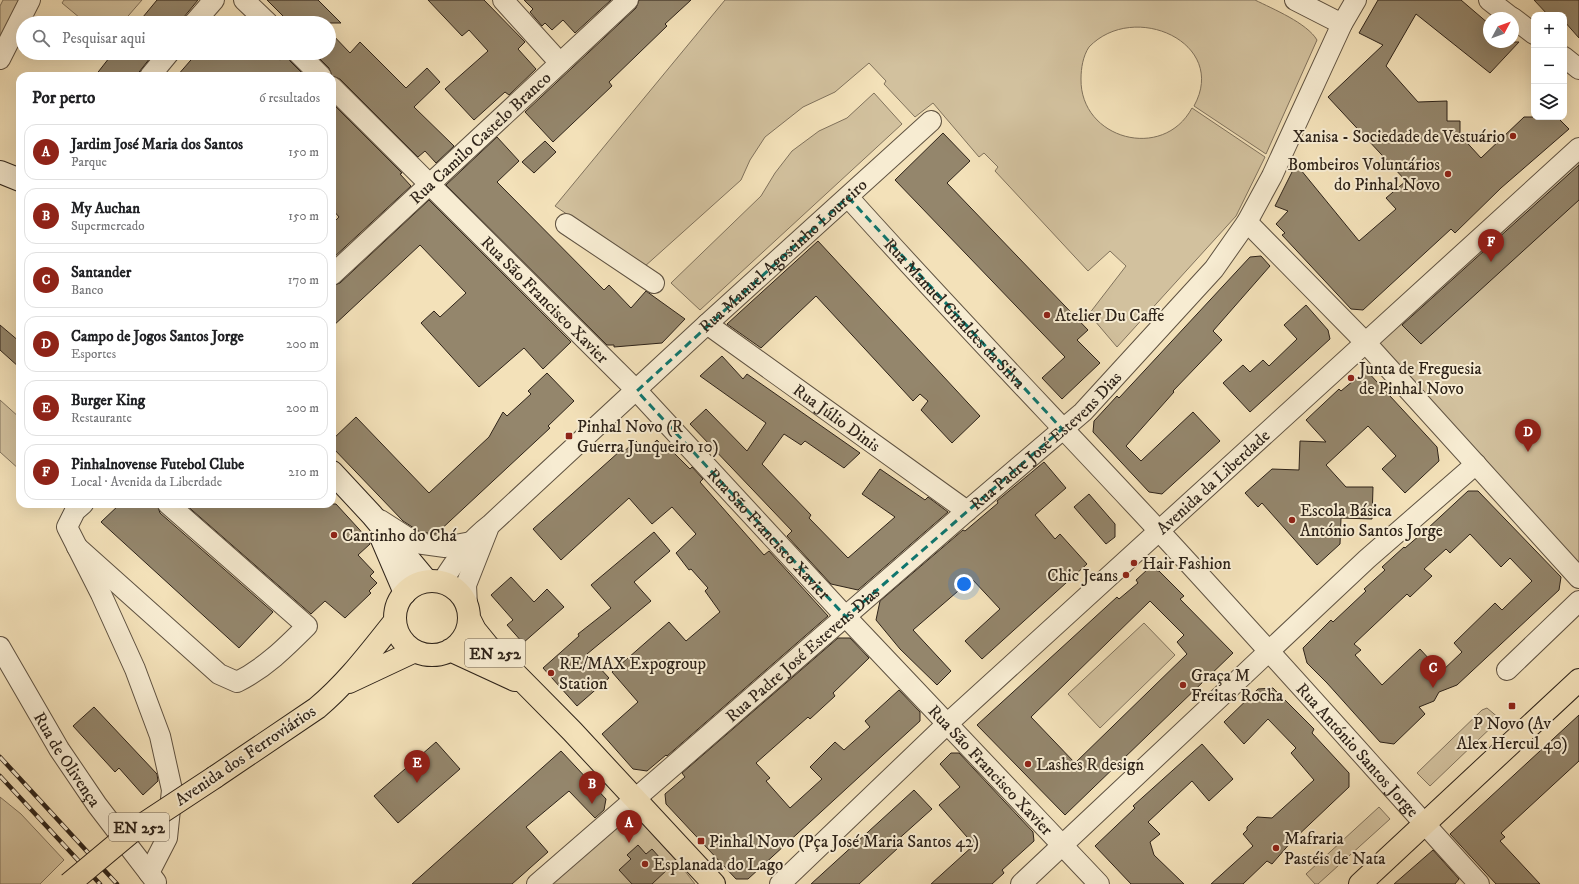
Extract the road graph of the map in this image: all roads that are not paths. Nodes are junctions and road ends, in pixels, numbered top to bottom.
1 (30, 0) edge
2 (214, 0) edge
3 (244, 0) edge
4 (503, 0) edge
5 (628, 0) edge
6 (1296, 0) edge
7 (1356, 0) edge
8 (1489, 0) edge
9 (1505, 12) edge
10 (22, 16) edge
11 (200, 16) edge
12 (261, 16) edge
13 (1519, 23) edge
14 (1342, 24) junction
15 (16, 28) edge
16 (1531, 32) edge
17 (0, 59) edge
18 (1567, 59) edge
19 (163, 60) edge
20 (305, 60) edge
21 (560, 63) junction
22 (1579, 69) edge
23 (153, 72) edge
24 (317, 72) edge
25 (336, 91) edge
26 (931, 121) dead end
27 (1579, 148) edge
28 (0, 172) edge
29 (16, 178) edge
30 (430, 184) junction
31 (848, 197) junction
32 (1247, 222) junction
33 (566, 224) dead end
34 (336, 271) edge
35 (654, 283) dead end
36 (707, 324) junction
37 (1365, 342) junction
38 (637, 390) junction
39 (1062, 429) junction
40 (1476, 464) junction
41 (336, 476) edge
42 (79, 508) edge
43 (173, 508) edge
44 (967, 511) junction
45 (372, 515) junction
46 (490, 525) junction
47 (1160, 531) junction
48 (471, 542) junction
49 (77, 546) junction
50 (1579, 578) edge
51 (435, 582) junction
52 (405, 593) junction
53 (1579, 600) edge
54 (468, 612) junction
55 (846, 617) junction
56 (395, 621) junction
57 (0, 647) edge
58 (450, 650) junction
59 (1269, 650) junction
60 (415, 651) junction
61 (1507, 670) dead end
62 (1579, 680) edge
63 (344, 684) junction
64 (526, 685) junction
65 (947, 724) junction
66 (634, 798) junction
67 (1425, 824) junction
68 (1062, 846) junction
69 (153, 879) edge
70 (69, 884) edge
71 (537, 884) edge
72 (714, 884) edge
73 (780, 884) edge
74 (1021, 884) edge
75 (1099, 884) edge
76 (1360, 884) edge
77 (1479, 884) edge

1 - 10 street
2 - 11 street
3 - 12 street
4 - 21 street
5 - 21 street, Rua Camilo Castelo Branco
6 - 14 street
7 - 14 street, Rua Padre José Estevens Dias
8 - 9 street
13 - 16 street
14 - 32 street, Rua Padre José Estevens Dias
15 - 17 street
18 - 22 street
19 - 23 street
20 - 24 street
21 - 30 street, Rua Camilo Castelo Branco
25 - 30 street, Rua São Francisco Xavier
26 - 31 street, Rua Manuel Agostinho Loureiro
27 - 37 street, Avenida da Liberdade
28 - 29 main road
30 - 34 street, Rua Camilo Castelo Branco
30 - 38 street, Rua São Francisco Xavier
31 - 36 street, Rua Manuel Agostinho Loureiro
31 - 39 street, Rua Manuel Giraldes da Silva
32 - 37 street
32 - 39 street, Rua Padre José Estevens Dias
33 - 35 street
36 - 38 street, Rua Manuel Agostinho Loureiro
36 - 44 street, Rua Júlio Dinis
37 - 40 street
37 - 47 street, Avenida da Liberdade
38 - 46 street, Rua Manuel Agostinho Loureiro
38 - 55 street, Rua São Francisco Xavier
39 - 44 street, Rua Padre José Estevens Dias
39 - 47 street, Rua António Santos Jorge
40 - 50 street
40 - 59 street
41 - 45 main road
42 - 49 street
43 - 49 street
44 - 55 street, Rua Padre José Estevens Dias
45 - 48 street
45 - 51 main road
45 - 52 main road
46 - 48 street, Rua Manuel Agostinho Loureiro
46 - 54 street
47 - 59 street, Rua António Santos Jorge
47 - 65 street, Avenida da Liberdade
48 - 51 street, Rua Manuel Agostinho Loureiro
49 - 69 street
51 - 52 main road
51 - 54 main road, EN 252
52 - 56 main road, EN 252
53 - 61 street
54 - 58 main road, EN 252
54 - 64 main road, EN 252
55 - 65 street, Rua São Francisco Xavier
55 - 66 street, Rua Padre José Estevens Dias
56 - 60 main road
56 - 63 main road, Avenida dos Ferroviários / EN 252
57 - 69 street, Rua de Olivença
58 - 60 main road, EN 252
58 - 64 main road, EN 252
59 - 67 street, Rua António Santos Jorge
59 - 68 street
60 - 63 main road, Avenida dos Ferroviários / EN 252
62 - 67 main road
63 - 70 main road, Avenida dos Ferroviários / EN 252, bridge
64 - 66 main road, EN 252
65 - 68 street, Rua São Francisco Xavier
65 - 73 street, Avenida da Liberdade
66 - 71 street, Rua Padre José Estevens Dias
66 - 72 main road, EN 252
67 - 76 main road
67 - 77 street, Rua António Santos Jorge
68 - 74 street
68 - 75 street, Rua São Francisco Xavier

